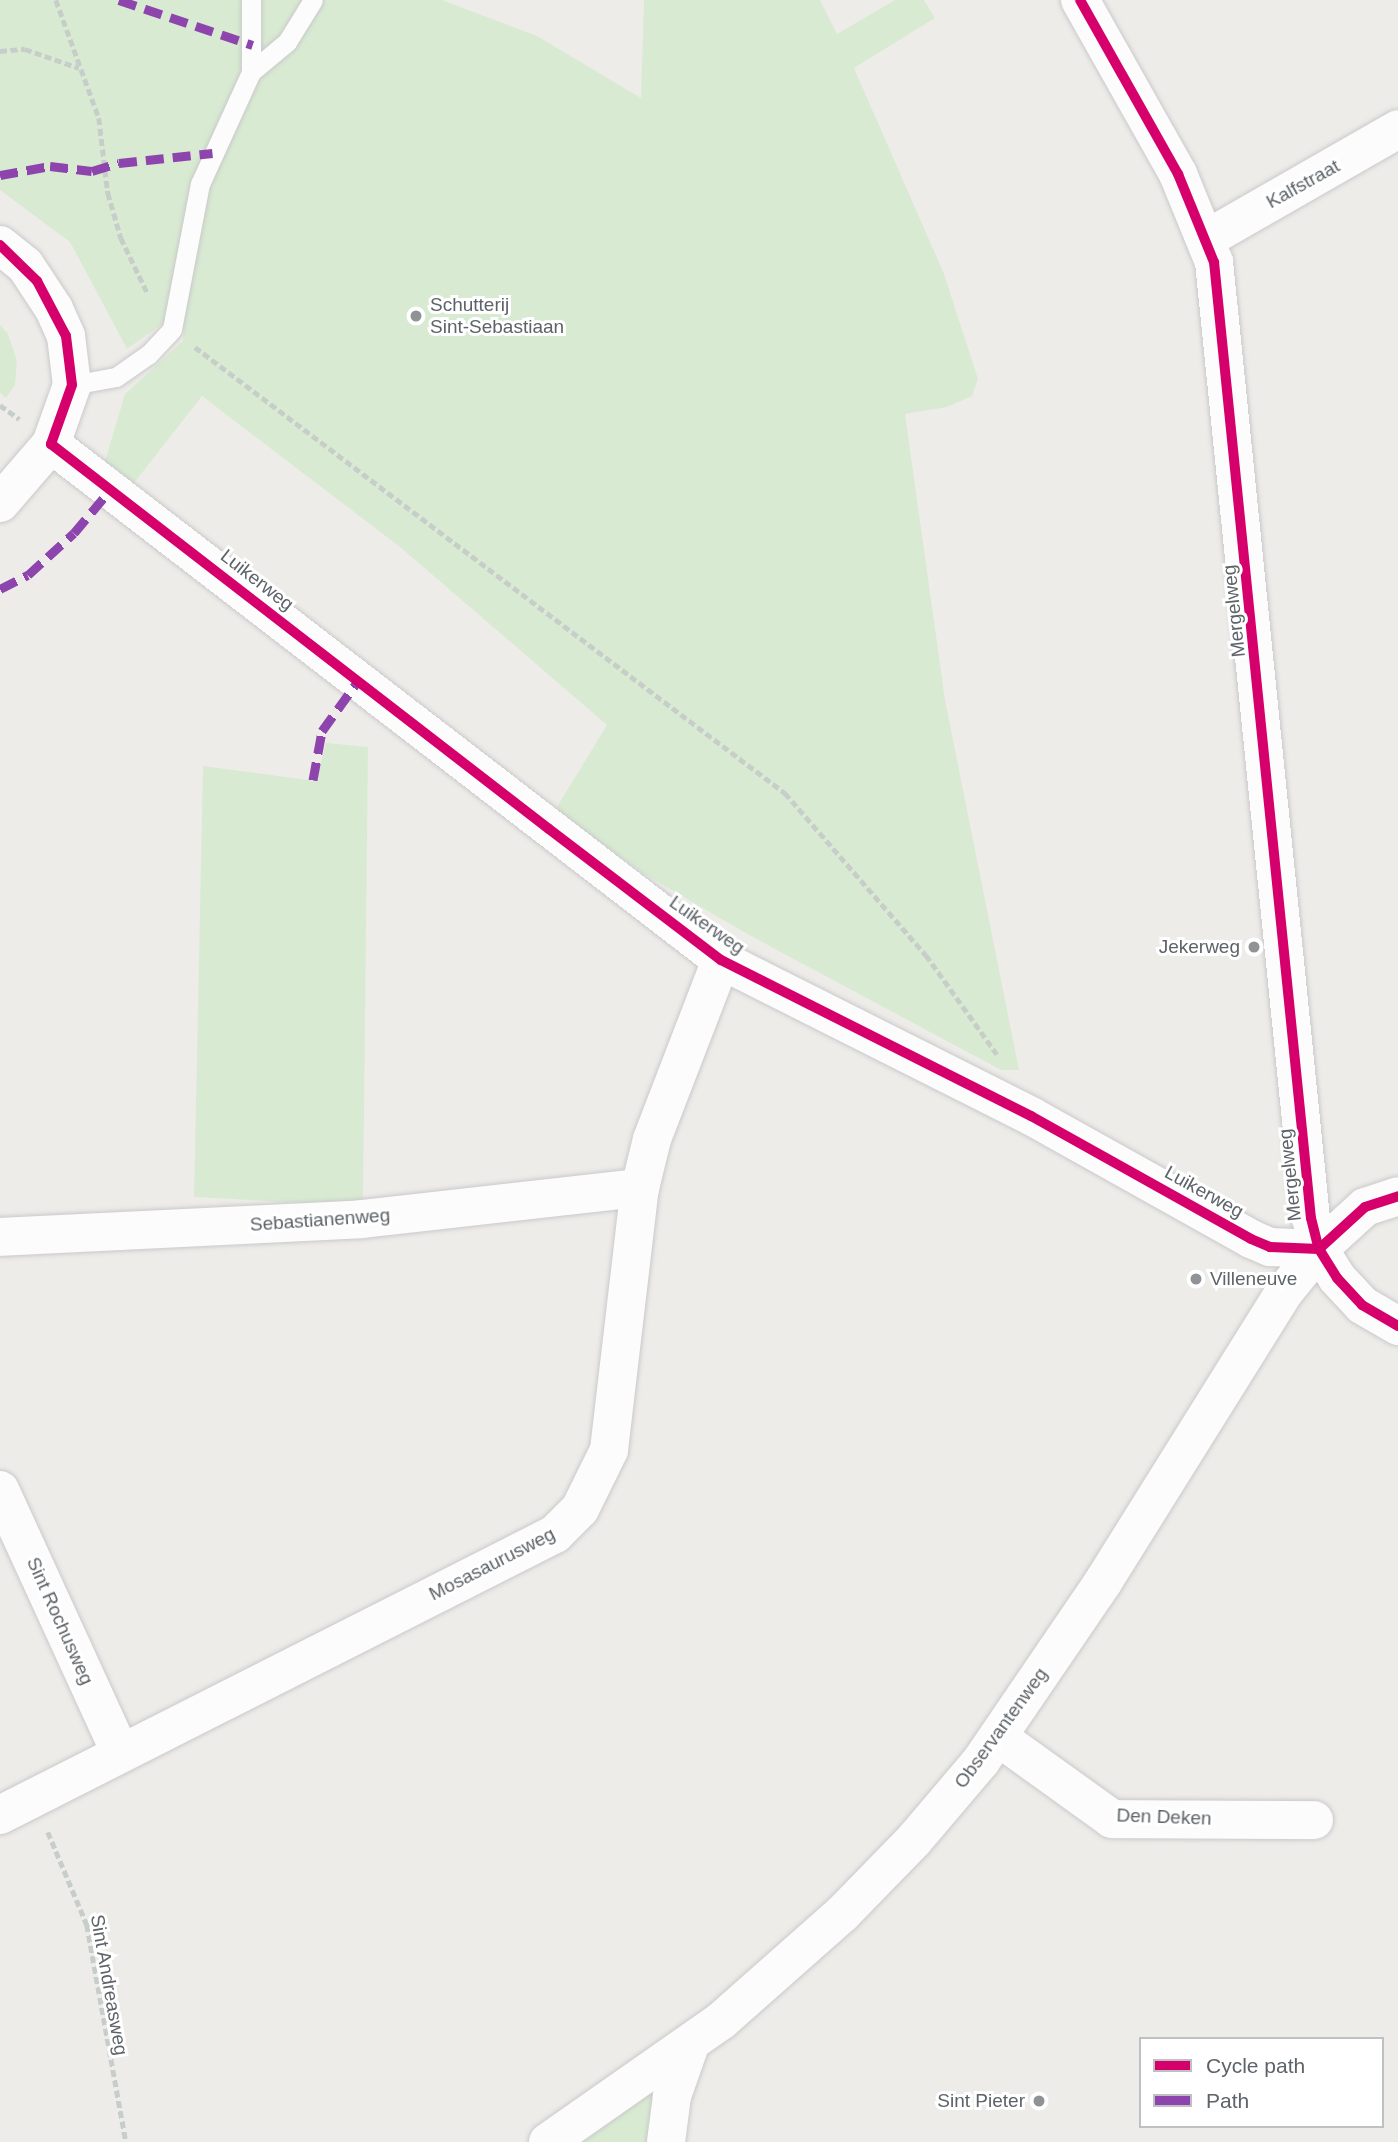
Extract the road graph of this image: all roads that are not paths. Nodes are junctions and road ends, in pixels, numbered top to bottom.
1 (251, 0) edge
2 (313, 0) edge
3 (1080, 0) edge
4 (251, 72) junction
5 (1398, 129) edge
6 (1208, 238) junction
7 (0, 245) edge
8 (72, 385) junction
9 (51, 443) junction
10 (0, 503) edge
11 (721, 960) junction
12 (640, 1188) junction
13 (1398, 1196) edge
14 (0, 1237) edge
15 (1319, 1249) junction
16 (1398, 1326) edge
17 (0, 1490) edge
18 (998, 1737) junction
19 (120, 1752) junction
20 (16, 1807) edge
21 (1314, 1820) dead end
22 (690, 2045) junction
23 (548, 2142) edge
24 (666, 2142) edge

1 - 4 lane
2 - 4 lane
3 - 6 street, Mergelweg
4 - 8 lane
5 - 6 street, Kalfstraat
6 - 15 street, Mergelweg
7 - 8 street
8 - 9 street
9 - 10 street
9 - 11 street, Luikerweg
11 - 12 street, Mosasaurusweg
11 - 15 street, Luikerweg
12 - 14 street, Sebastianenweg
12 - 19 street, Mosasaurusweg
13 - 15 street
15 - 16 street
15 - 18 street, Observantenweg
17 - 19 street, Sint Rochusweg
18 - 21 street, Den Deken
18 - 22 street, Observantenweg
19 - 20 street, Mosasaurusweg
22 - 23 street, Observantenweg
22 - 24 street

